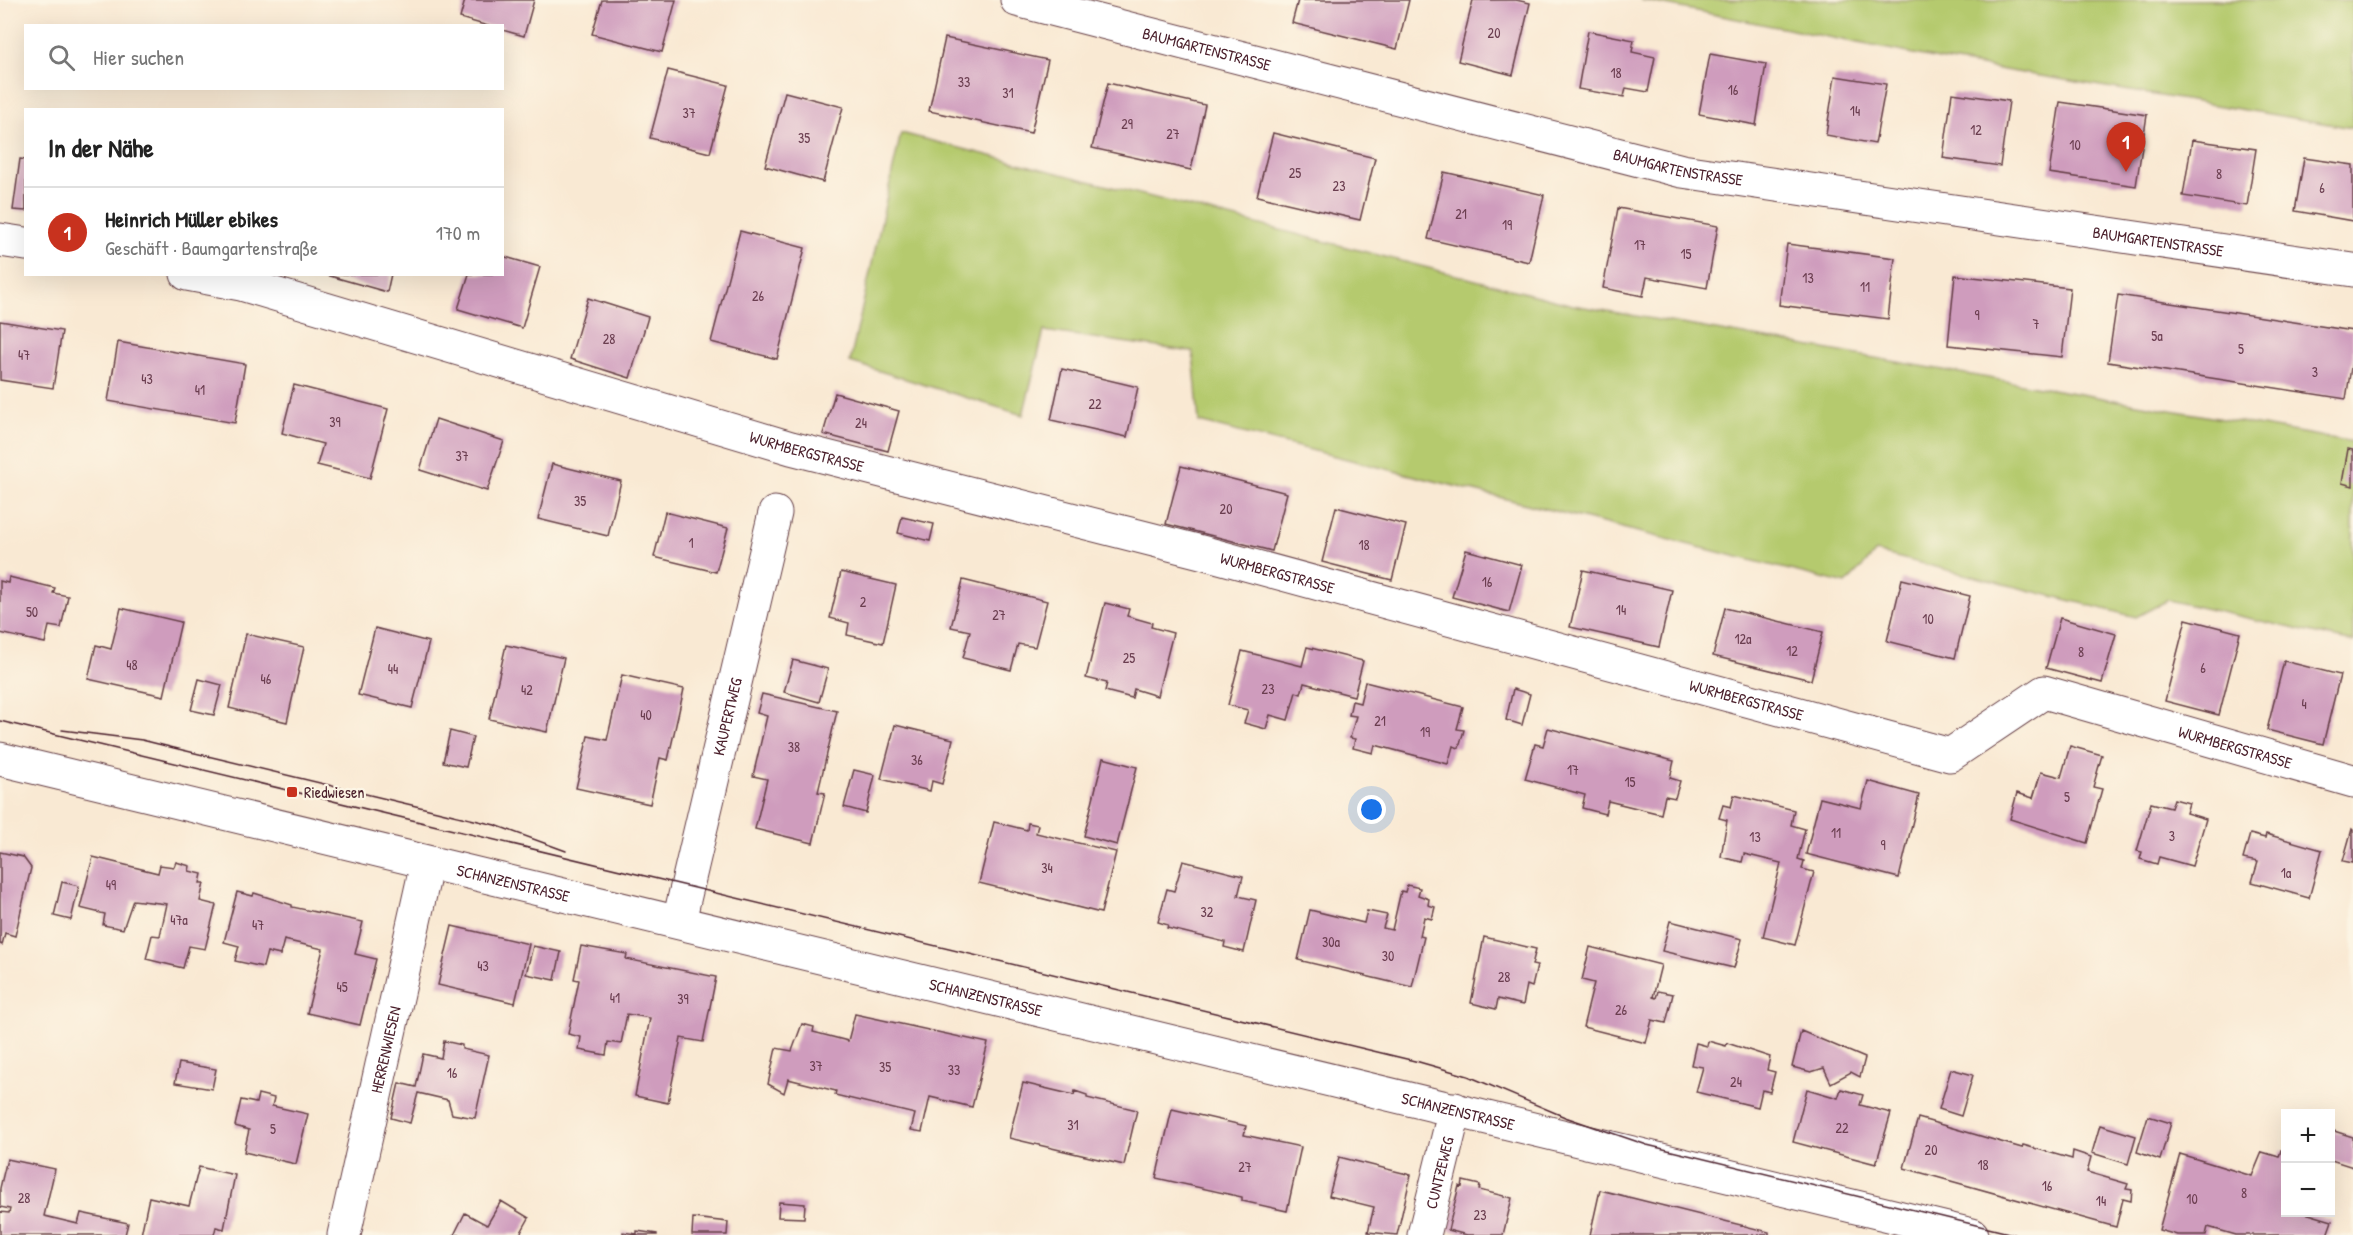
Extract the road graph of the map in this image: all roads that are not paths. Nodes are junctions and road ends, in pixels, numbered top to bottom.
1 (1017, 0) edge
2 (0, 240) edge
3 (24, 244) edge
4 (2353, 270) edge
5 (199, 276) edge
6 (775, 513) dead end
7 (0, 759) edge
8 (2353, 781) edge
9 (427, 863) junction
10 (679, 921) junction
11 (1455, 1109) junction
12 (344, 1235) edge
13 (1424, 1235) edge
14 (1972, 1235) edge

1 - 4 street, BAUMGARTENSTRASSE
2 - 3 street
5 - 8 street, WURMBERGSTRASSE
6 - 10 street, KAUPERTWEG
7 - 9 street, SCHANZENSTRASSE
9 - 10 street, SCHANZENSTRASSE
9 - 12 street, HERRENWIESEN
10 - 11 street, SCHANZENSTRASSE
11 - 13 street, CUNTZEWEG
11 - 14 street, SCHANZENSTRASSE

